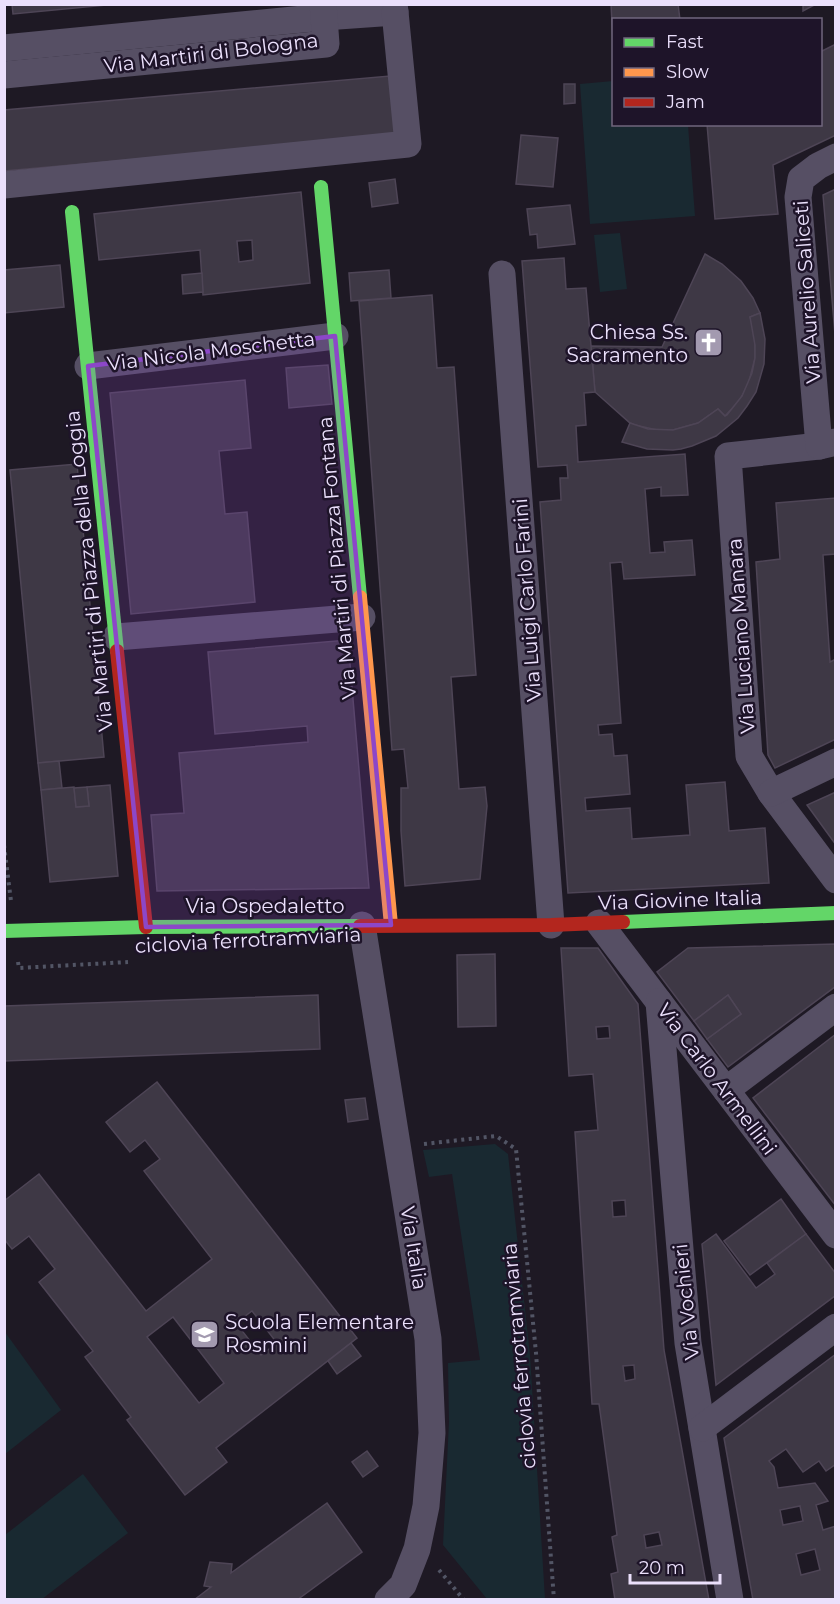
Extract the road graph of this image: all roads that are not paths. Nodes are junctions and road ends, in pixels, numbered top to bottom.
1 (395, 8) edge
2 (323, 11) edge
3 (4, 48) edge
4 (4, 75) edge
5 (836, 158) edge
6 (4, 185) edge
7 (321, 187) dead end
8 (72, 212) dead end
9 (502, 274) dead end
10 (335, 336) junction
11 (88, 366) junction
12 (827, 444) edge
13 (362, 617) junction
14 (116, 637) junction
15 (836, 762) edge
16 (771, 793) junction
17 (836, 880) edge
18 (836, 913) edge
19 (599, 923) junction
20 (362, 925) junction
21 (391, 925) junction
22 (539, 925) junction
23 (147, 927) junction
24 (10, 931) edge
25 (659, 1002) junction
26 (836, 1008) edge
27 (726, 1090) junction
28 (836, 1235) edge
29 (836, 1327) edge
30 (702, 1428) junction
31 (388, 1599) edge
32 (730, 1599) edge

1 - 2 street
1 - 6 street
2 - 3 street, Via Martiri di Bologna
2 - 4 street, Via Martiri di Bologna
5 - 12 street, Via Aurelio Saliceti
7 - 10 street, Via Martiri di Piazza Fontana
8 - 11 street, Via Martiri di Piazza della Loggia
9 - 22 street, Via Luigi Carlo Farini
10 - 11 street, Via Nicola Moschetta
10 - 13 street, Via Martiri di Piazza Fontana
11 - 14 street, Via Martiri di Piazza della Loggia
12 - 16 street, Via Luciano Manara
13 - 14 street
13 - 21 street, Via Martiri di Piazza Fontana
14 - 23 street, Via Martiri di Piazza della Loggia
15 - 16 street
16 - 17 street, Via Luciano Manara
18 - 19 street, Via Giovine Italia
19 - 22 street, Via Giovine Italia
19 - 25 street, Via Carlo Armellini
20 - 21 street, Via Ospedaletto
20 - 23 street, Via Ospedaletto
20 - 31 street, Via Italia
21 - 22 street, Via Ospedaletto
23 - 24 street, Via Ospedaletto
25 - 27 street, Via Carlo Armellini
25 - 30 street, Via Vochieri
26 - 27 street
27 - 28 street, Via Carlo Armellini
29 - 30 street
30 - 32 street, Via Vochieri

